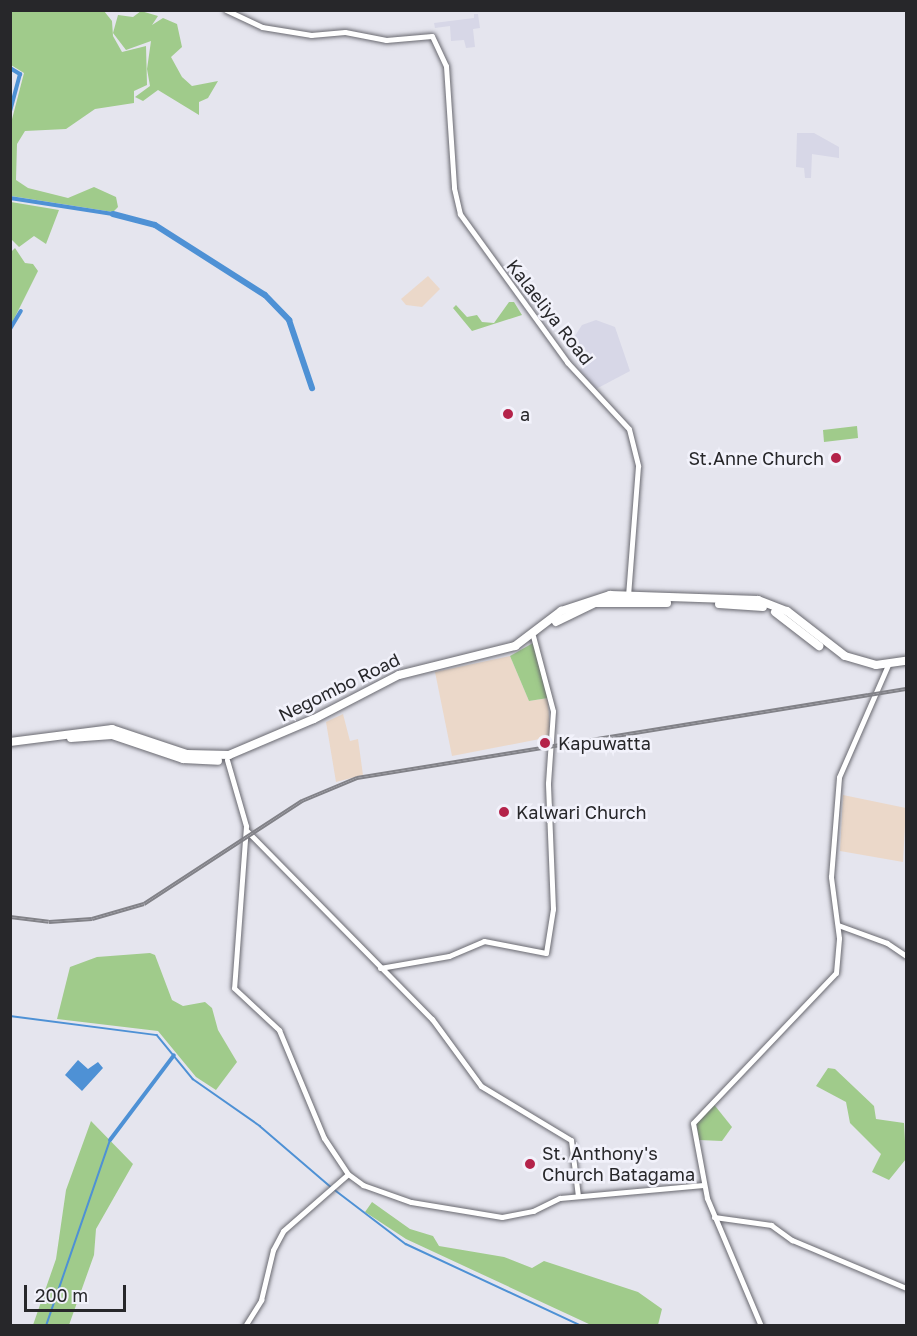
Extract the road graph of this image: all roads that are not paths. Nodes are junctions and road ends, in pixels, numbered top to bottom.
1 (226, 10) edge
2 (628, 598) junction
3 (534, 638) junction
4 (906, 661) edge
5 (906, 666) edge
6 (889, 667) junction
7 (10, 742) edge
8 (10, 747) edge
9 (227, 760) junction
10 (246, 826) junction
11 (838, 925) junction
12 (906, 956) edge
13 (380, 968) junction
14 (348, 1174) junction
15 (703, 1185) junction
16 (578, 1196) junction
17 (714, 1217) junction
18 (906, 1288) edge
19 (245, 1326) edge
20 (761, 1326) edge

1 - 2 street, Kalaeliya Road
2 - 3 highway, Negombo Road
2 - 6 highway, Negombo Road
3 - 7 highway, Negombo Road
3 - 9 highway, Negombo Road
3 - 13 street
4 - 6 highway, Negombo Road
5 - 6 highway, Negombo Road
6 - 11 street
8 - 9 highway, Negombo Road
9 - 10 street
10 - 13 street
10 - 14 street
11 - 12 street
11 - 15 street
13 - 16 street
14 - 16 street
14 - 19 street
15 - 16 street
15 - 17 street
17 - 18 street
17 - 20 street

